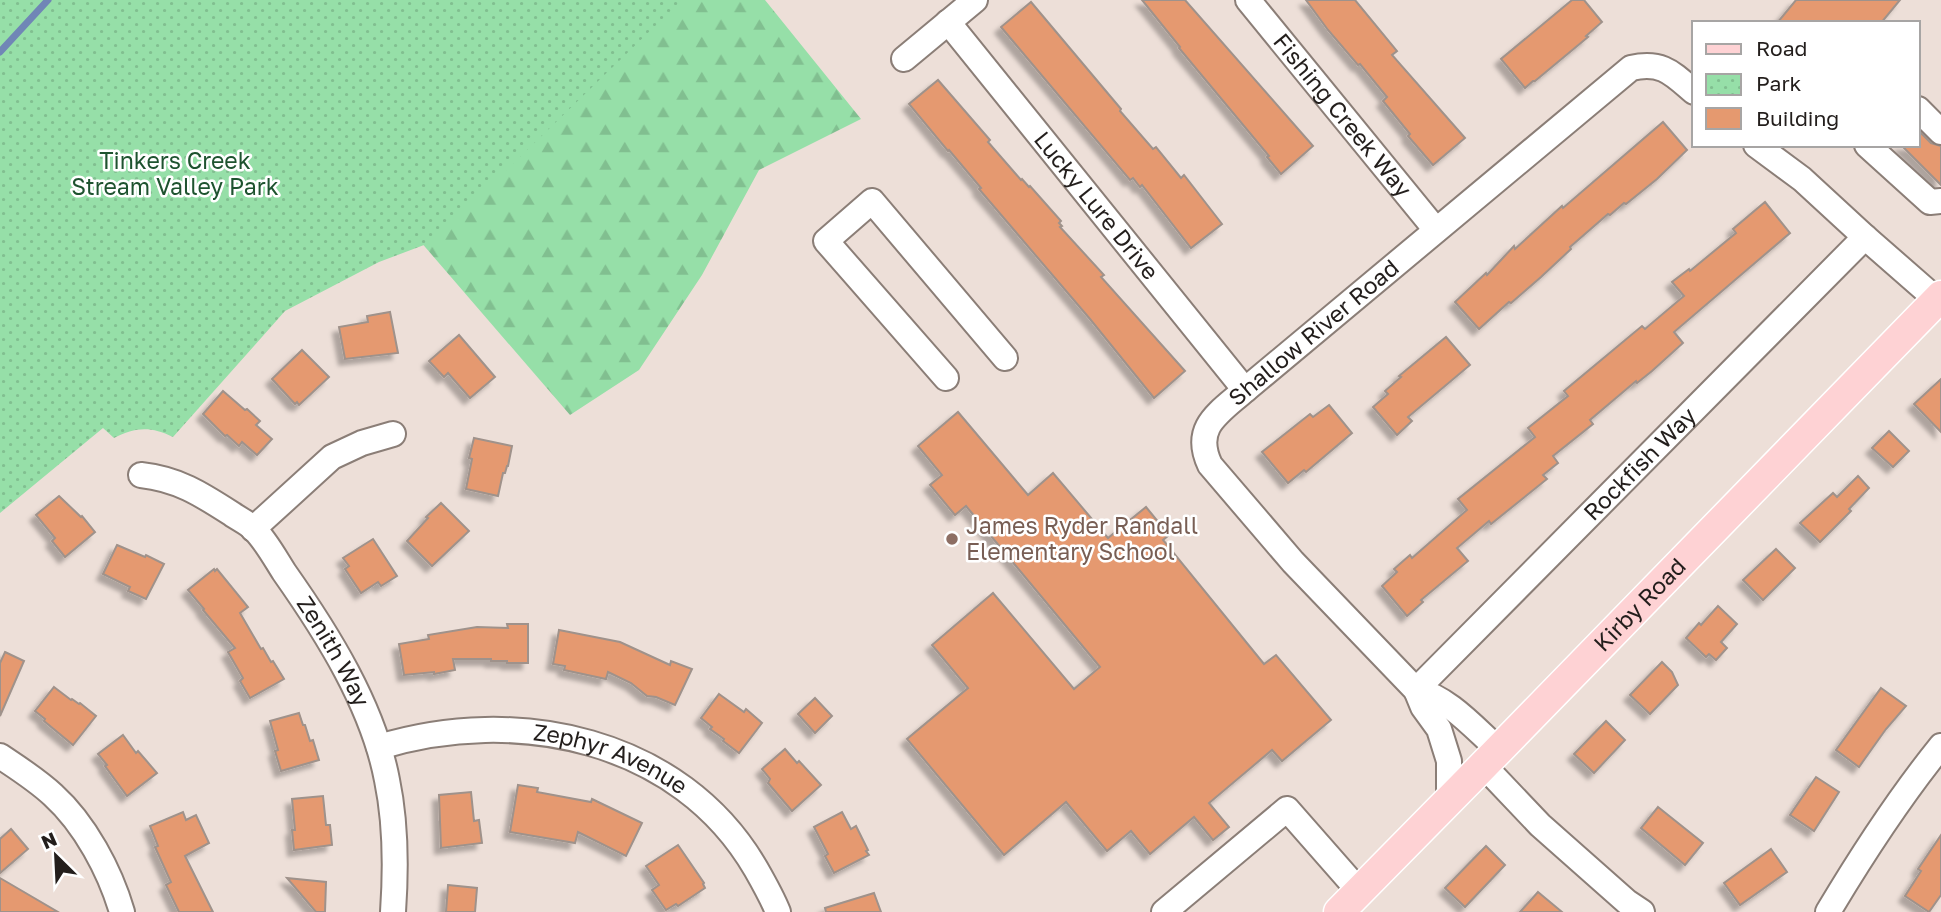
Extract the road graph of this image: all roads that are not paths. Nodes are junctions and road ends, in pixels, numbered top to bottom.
1 (975, 0) edge
2 (1248, 0) edge
3 (948, 22) junction
4 (904, 59) dead end
5 (1692, 90) edge
6 (1920, 111) edge
7 (1941, 132) edge
8 (1759, 147) edge
9 (1869, 147) edge
10 (1941, 201) edge
11 (1436, 230) junction
12 (1865, 237) junction
13 (1939, 298) edge
14 (1005, 358) dead end
15 (946, 378) dead end
16 (1245, 390) junction
17 (393, 434) dead end
18 (141, 475) dead end
19 (253, 528) junction
20 (1416, 690) junction
21 (1941, 746) edge
22 (379, 747) junction
23 (0, 755) edge
24 (1491, 758) junction
25 (1449, 801) junction
26 (1359, 891) junction
27 (122, 912) edge
28 (393, 912) edge
29 (778, 912) edge
30 (1164, 912) edge
31 (1339, 912) edge
32 (1642, 912) edge
33 (1828, 912) edge

1 - 3 street
2 - 11 street, Fishing Creek Way
3 - 4 street
3 - 16 street, Lucky Lure Drive
5 - 11 street, Shallow River Road
6 - 7 street
8 - 12 street
9 - 10 street
11 - 16 street, Shallow River Road
12 - 13 street
12 - 20 street, Rockfish Way
13 - 24 main road, Kirby Road
14 - 15 street
16 - 20 street, Shallow River Road
17 - 19 street
18 - 19 street, Zenith Way
19 - 22 street, Zenith Way
20 - 24 street, Shallow River Road
20 - 25 street, Shallow River Road
21 - 33 street
22 - 28 street, Zenith Way
22 - 29 street, Zephyr Avenue
23 - 27 street
24 - 25 main road, Kirby Road
24 - 32 street, Shallow River Road
25 - 26 main road, Kirby Road
26 - 30 street
26 - 31 main road, Kirby Road

